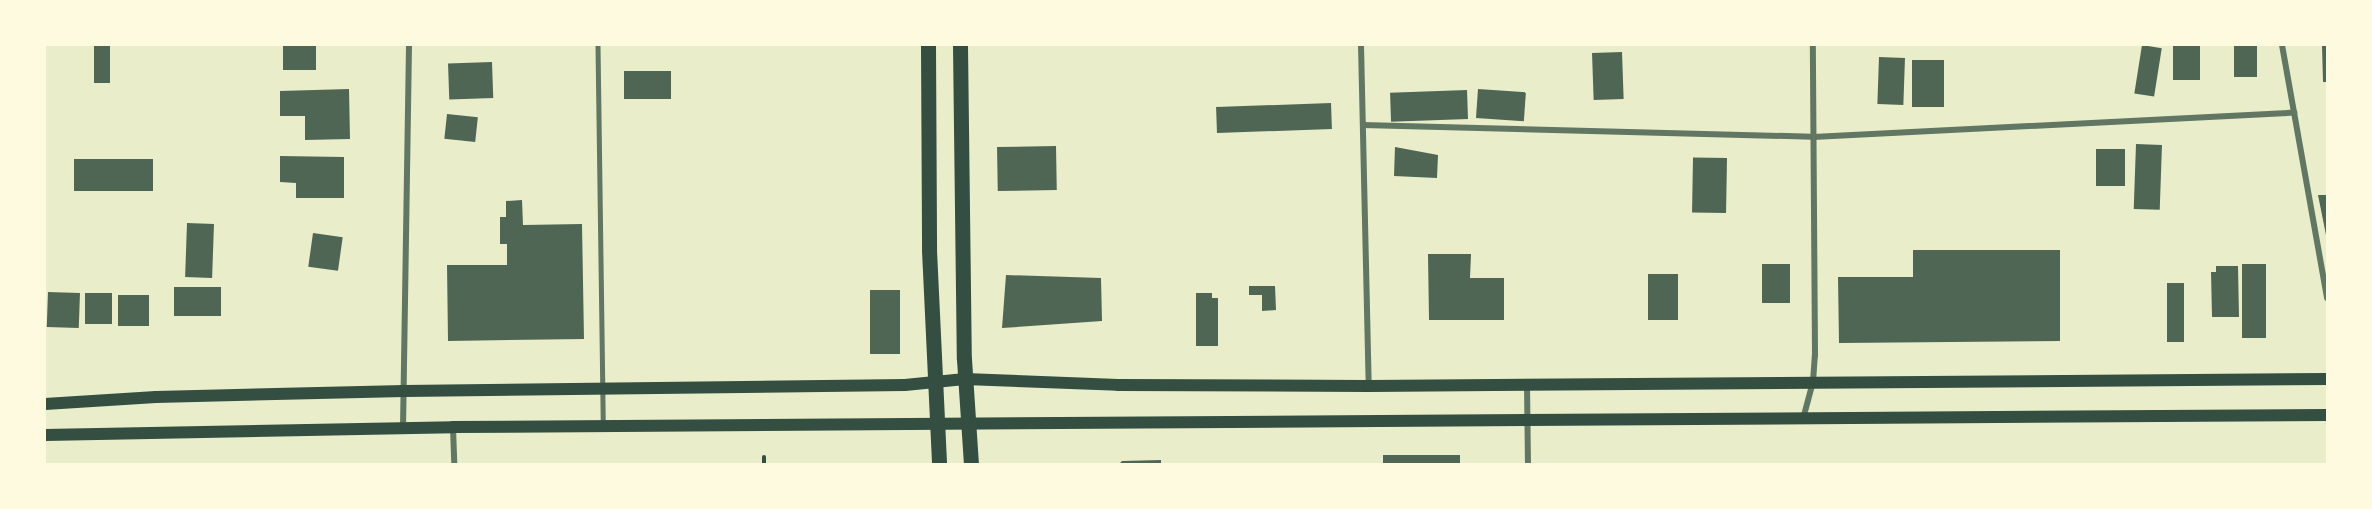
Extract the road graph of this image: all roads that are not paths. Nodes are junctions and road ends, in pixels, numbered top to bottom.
1 (409, 45) edge
2 (598, 45) edge
3 (928, 45) edge
4 (960, 45) edge
5 (1361, 45) edge
6 (1813, 45) edge
7 (2282, 45) edge
8 (2294, 113) junction
9 (1363, 125) junction
10 (1813, 137) junction
11 (2327, 297) edge
12 (965, 379) junction
13 (2327, 379) edge
14 (1813, 382) junction
15 (932, 383) junction
16 (1527, 384) junction
17 (1369, 386) junction
18 (602, 389) junction
19 (404, 391) junction
20 (45, 404) edge
21 (2327, 415) edge
22 (1803, 419) junction
23 (937, 423) junction
24 (969, 423) junction
25 (1527, 423) junction
26 (603, 425) junction
27 (453, 426) junction
28 (403, 429) junction
29 (45, 435) edge
30 (454, 464) edge
31 (939, 464) edge
32 (971, 464) edge
33 (1527, 464) edge

1 - 19 street
2 - 18 lane
3 - 15 main road
4 - 12 main road
5 - 9 street
6 - 10 street
7 - 8 street
8 - 10 street
8 - 11 street
9 - 10 street
9 - 17 street
10 - 14 street
12 - 15 main road
12 - 17 main road
12 - 24 main road
13 - 14 main road
14 - 16 main road
14 - 22 street
15 - 18 main road
15 - 23 main road
16 - 17 main road
16 - 25 street
18 - 19 main road
18 - 26 lane
19 - 20 main road
19 - 28 street
21 - 22 main road
22 - 25 main road
23 - 24 main road
23 - 26 main road
23 - 31 main road
24 - 25 main road
24 - 32 main road
25 - 33 street
26 - 27 main road
27 - 28 main road
27 - 30 street
28 - 29 main road

